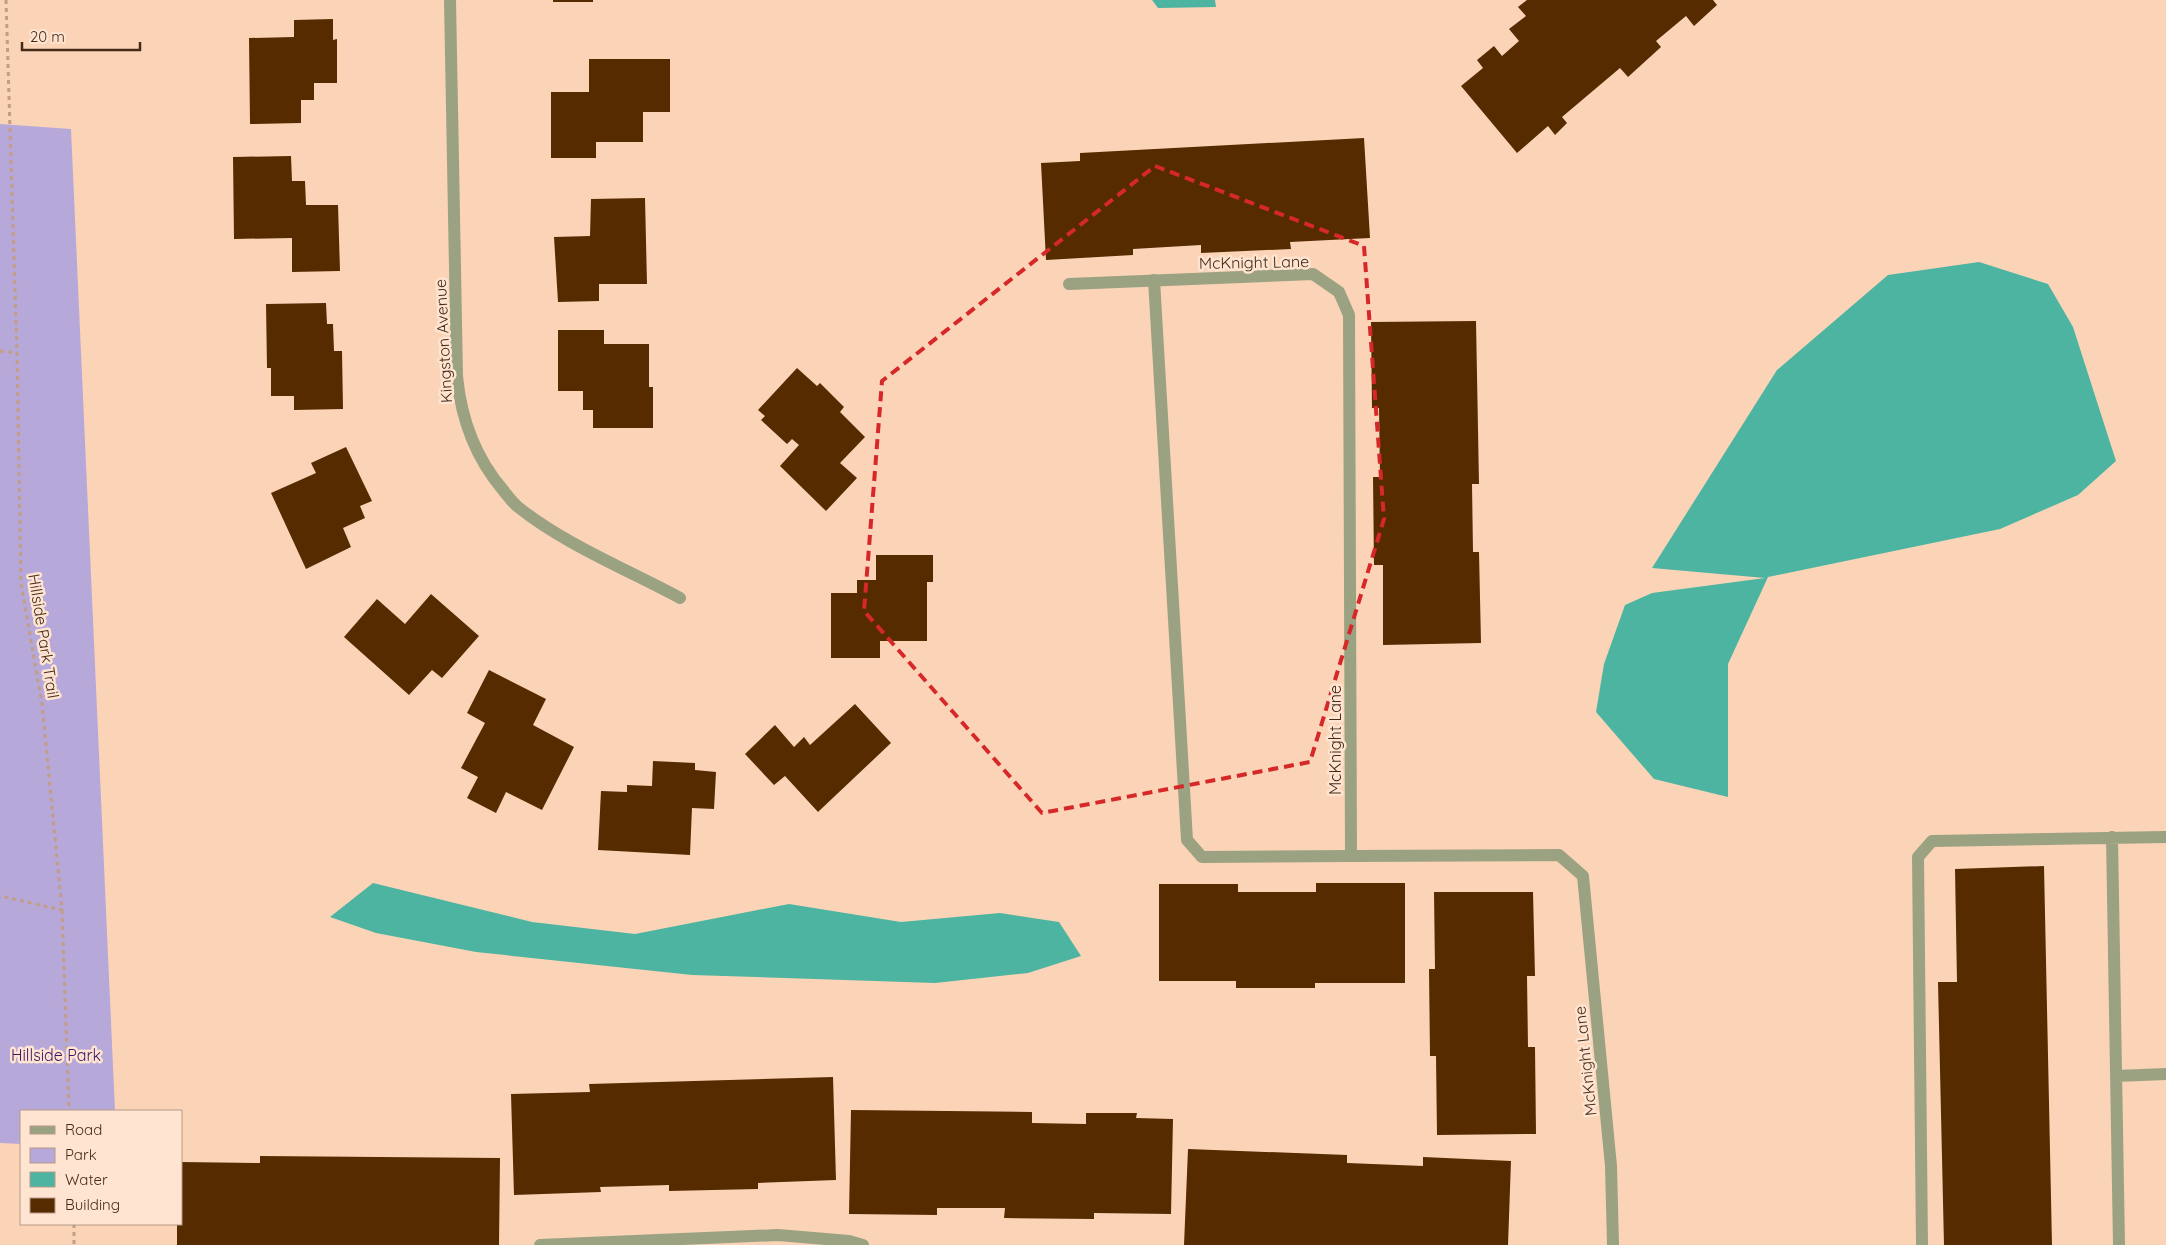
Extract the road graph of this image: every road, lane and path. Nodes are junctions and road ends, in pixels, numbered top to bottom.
1 (6, 0) edge
2 (450, 0) edge
3 (1154, 280) junction
4 (1068, 284) dead end
5 (0, 351) edge
6 (17, 353) junction
7 (680, 598) dead end
8 (2166, 836) edge
9 (2112, 837) junction
10 (1351, 856) junction
11 (0, 896) edge
12 (62, 910) junction
13 (2166, 1074) edge
14 (2116, 1076) junction
15 (69, 1110) edge
16 (74, 1225) edge
17 (74, 1245) edge
18 (540, 1245) edge
19 (863, 1245) edge
20 (1613, 1245) edge
21 (1922, 1245) edge
22 (2119, 1245) edge

1 - 6 path, Hillside Park Trail
2 - 7 street, Kingston Avenue
3 - 4 street, McKnight Lane
3 - 10 street
3 - 10 street, McKnight Lane
5 - 6 path
6 - 12 path, Hillside Park Trail
8 - 9 street
9 - 14 street
9 - 21 street
10 - 20 street, McKnight Lane
11 - 12 path
12 - 15 path, Hillside Park Trail
13 - 14 street
14 - 22 street
16 - 17 path
18 - 19 street

